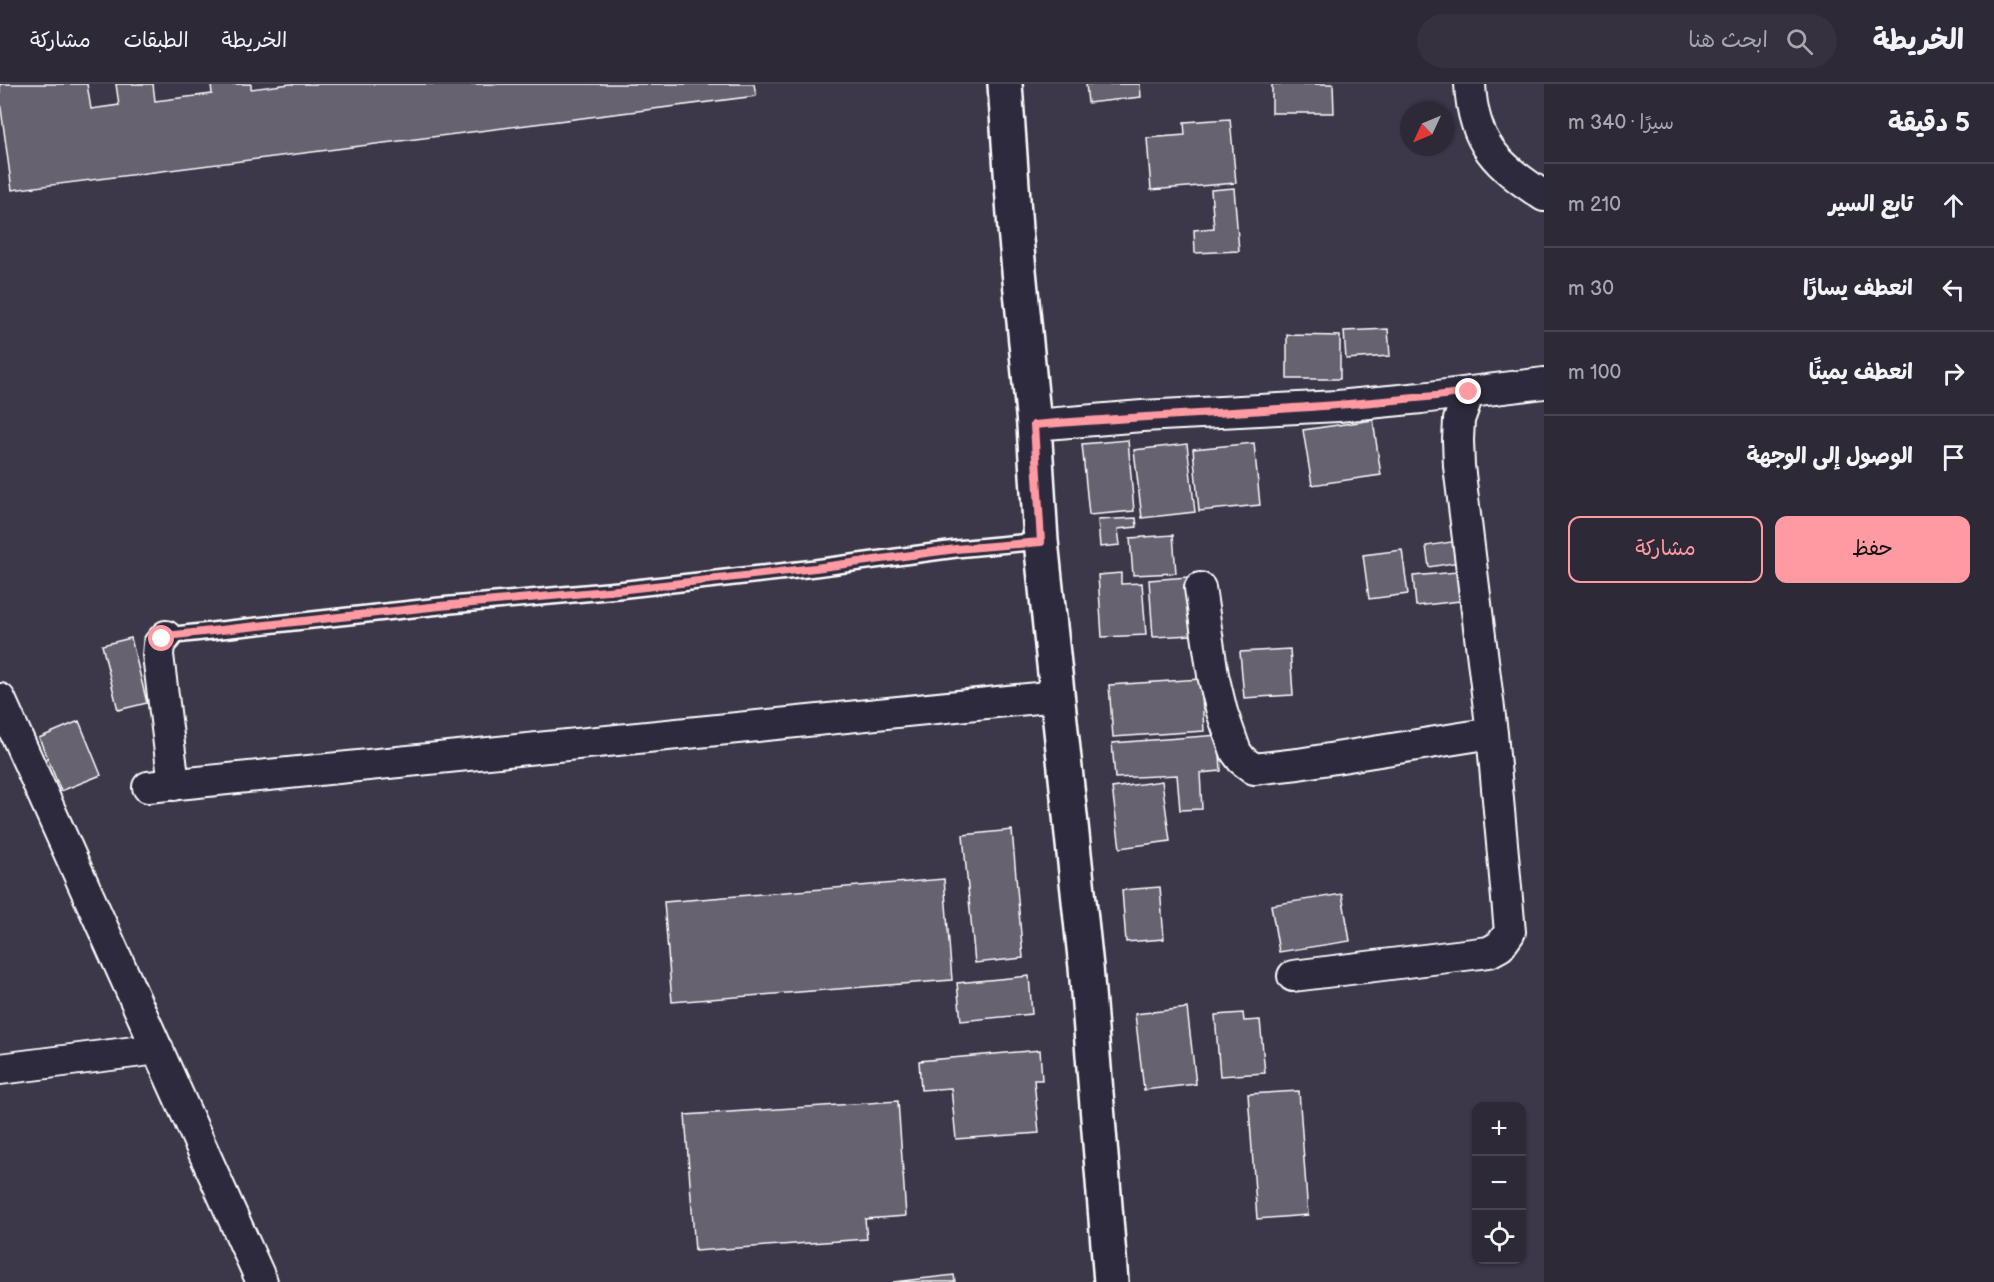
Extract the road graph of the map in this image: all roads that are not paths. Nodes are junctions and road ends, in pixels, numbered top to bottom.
1 (1005, 84) edge
2 (1470, 84) edge
3 (1544, 196) edge
4 (1544, 383) edge
5 (1469, 392) junction
6 (1034, 425) junction
7 (1041, 542) junction
8 (1200, 588) dead end
9 (166, 636) joint
10 (1057, 696) junction
11 (0, 699) edge
12 (1492, 733) junction
13 (1293, 976) dead end
14 (158, 1049) junction
15 (0, 1069) edge
16 (262, 1282) edge
17 (1111, 1282) edge

1 - 6 main road
2 - 3 street
4 - 5 street
5 - 6 street
5 - 12 street
6 - 7 main road
7 - 9 lane
7 - 10 main road
8 - 12 street
9 - 10 street
10 - 17 main road
11 - 14 street
12 - 13 street
14 - 15 street
14 - 16 street

